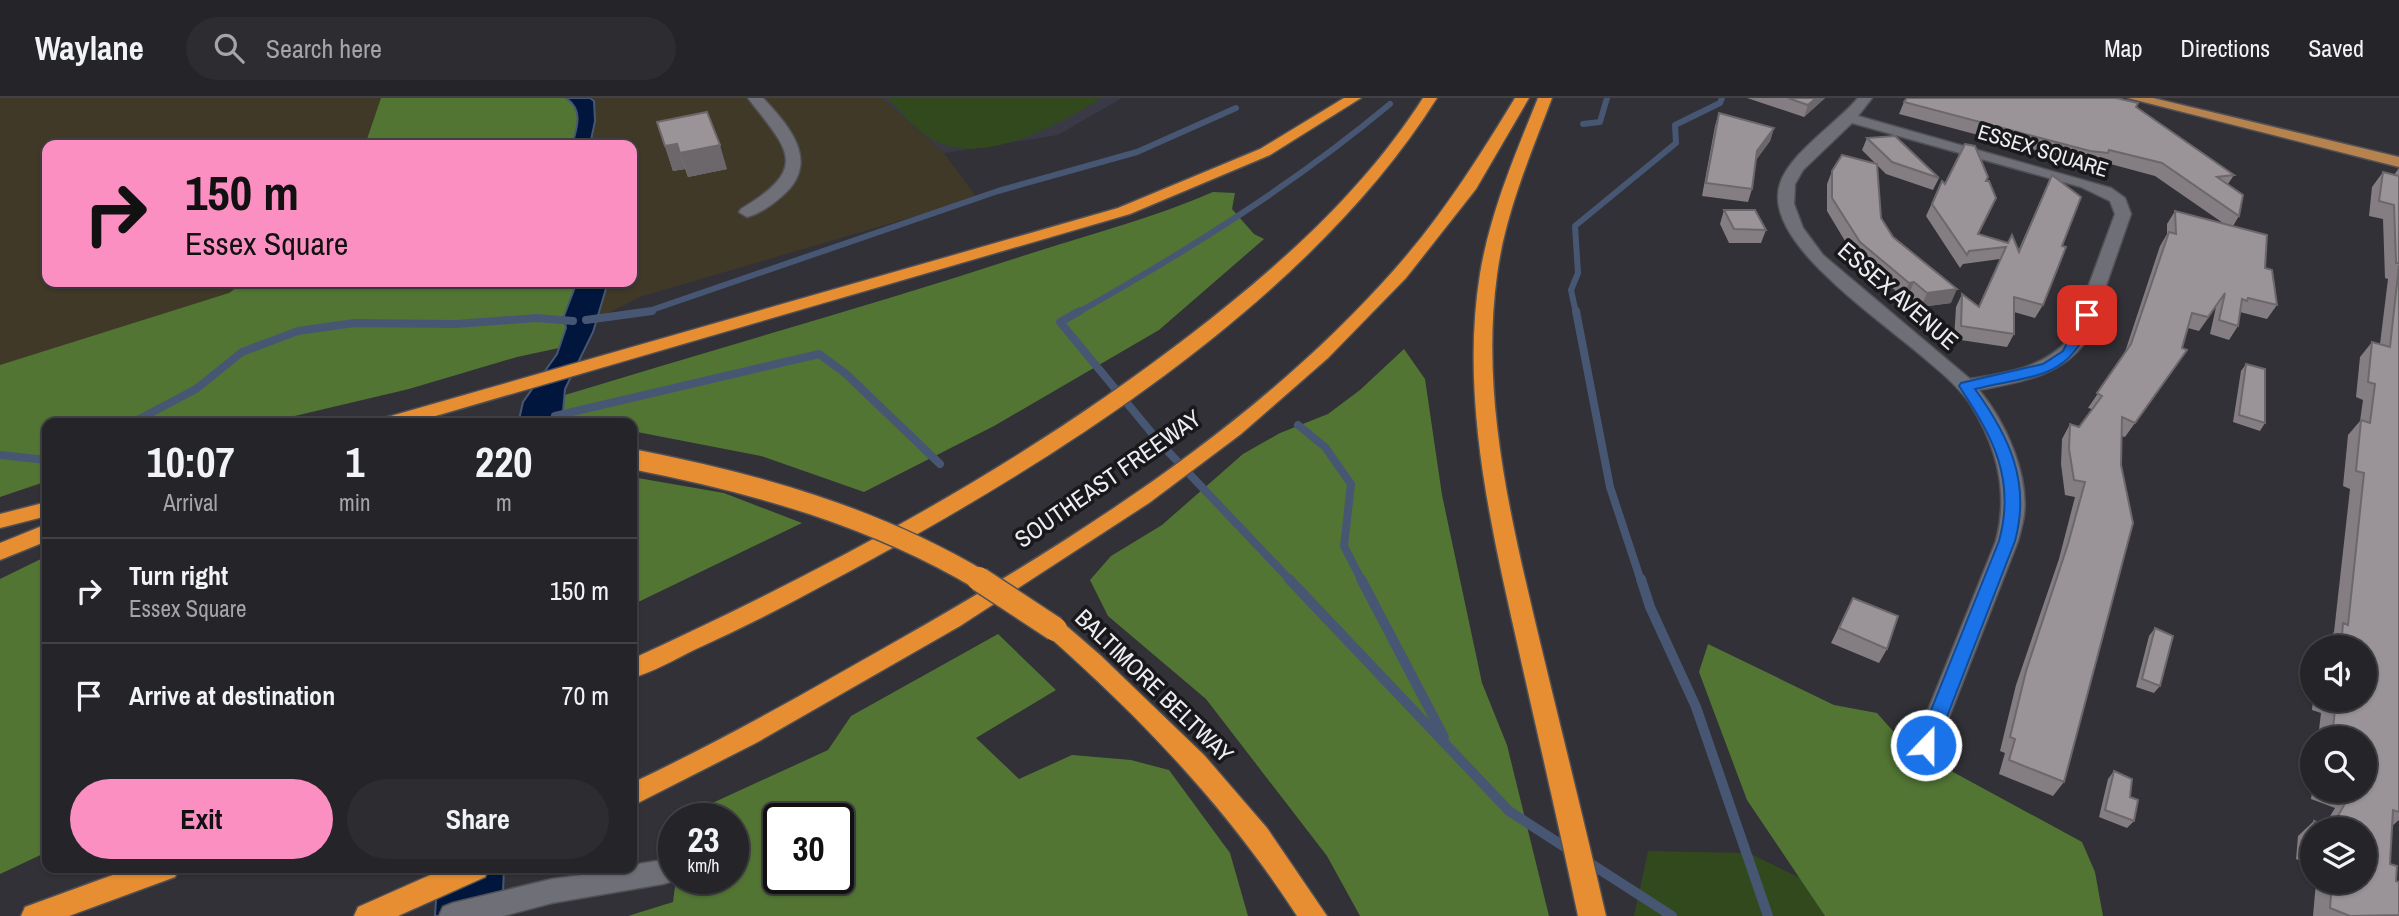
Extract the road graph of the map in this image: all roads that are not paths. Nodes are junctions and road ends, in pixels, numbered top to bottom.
1 (755, 98) edge
2 (1354, 98) edge
3 (1430, 98) edge
4 (1522, 98) edge
5 (1545, 98) edge
6 (1865, 98) edge
7 (2135, 98) edge
8 (1852, 118) junction
9 (2399, 162) edge
10 (747, 212) dead end
11 (1966, 386) junction
12 (405, 418) edge
13 (637, 460) edge
14 (42, 510) edge
15 (0, 521) edge
16 (42, 534) edge
17 (0, 552) edge
18 (637, 667) edge
19 (1926, 745) dead end
20 (637, 793) edge
21 (151, 873) edge
22 (464, 873) edge
23 (658, 873) edge
24 (35, 916) edge
25 (368, 916) edge
26 (453, 916) edge
27 (1313, 916) edge
28 (1591, 916) edge

1 - 10 street
2 - 12 highway
3 - 18 highway
4 - 20 highway, SOUTHEAST FREEWAY
5 - 28 highway
6 - 8 street, ESSEX AVENUE
7 - 9 main road
8 - 11 street, ESSEX AVENUE
8 - 11 street, ESSEX SQUARE
11 - 19 street, ESSEX AVENUE
13 - 27 highway, BALTIMORE BELTWAY, bridge
14 - 15 highway
16 - 17 highway
21 - 24 highway
22 - 25 highway
23 - 26 street

